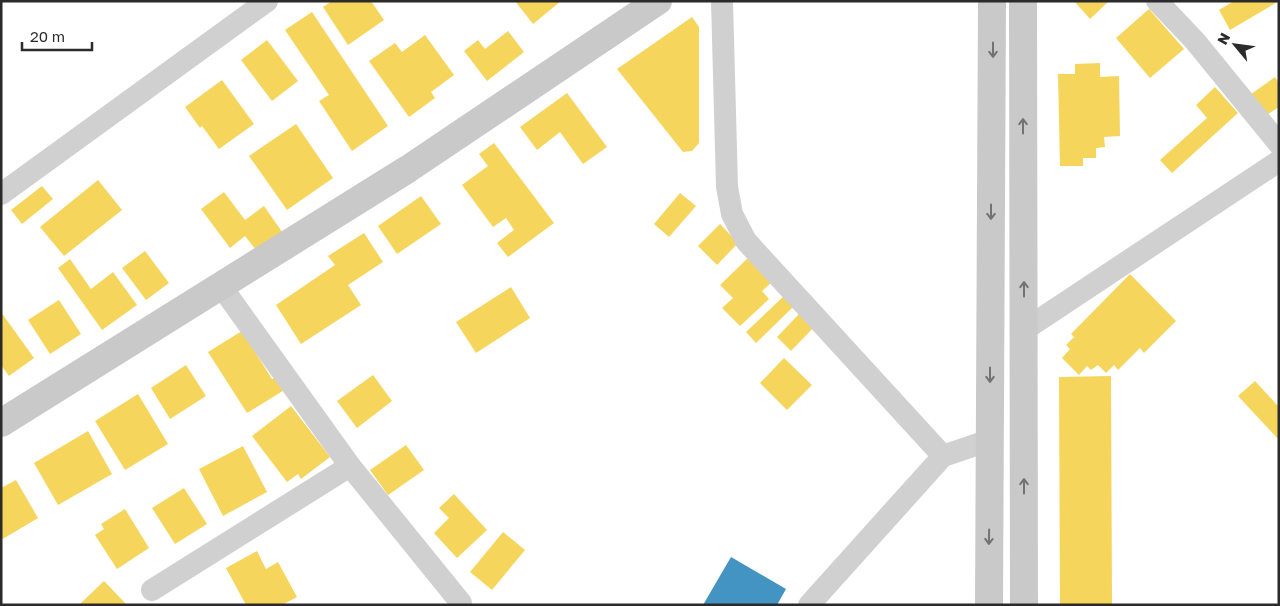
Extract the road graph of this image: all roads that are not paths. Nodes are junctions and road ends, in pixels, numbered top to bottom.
1 (267, 1) edge
2 (658, 1) edge
3 (722, 1) edge
4 (992, 1) edge
5 (1023, 1) edge
6 (1157, 1) edge
7 (1279, 144) edge
8 (1279, 161) edge
9 (1, 194) edge
10 (221, 286) junction
11 (1024, 330) junction
12 (1, 423) edge
13 (990, 440) junction
14 (943, 456) junction
15 (350, 466) junction
16 (152, 590) dead end
17 (461, 604) dead end
18 (809, 605) edge
19 (989, 605) edge
20 (1024, 605) edge

1 - 9 street
2 - 10 main road
3 - 14 street
4 -> 13 main road
11 -> 5 main road
6 - 7 street
8 - 11 street
10 - 12 main road
10 - 15 street
20 -> 11 main road
13 - 14 street
13 -> 19 main road
14 - 18 street
15 - 16 street
15 - 17 street

